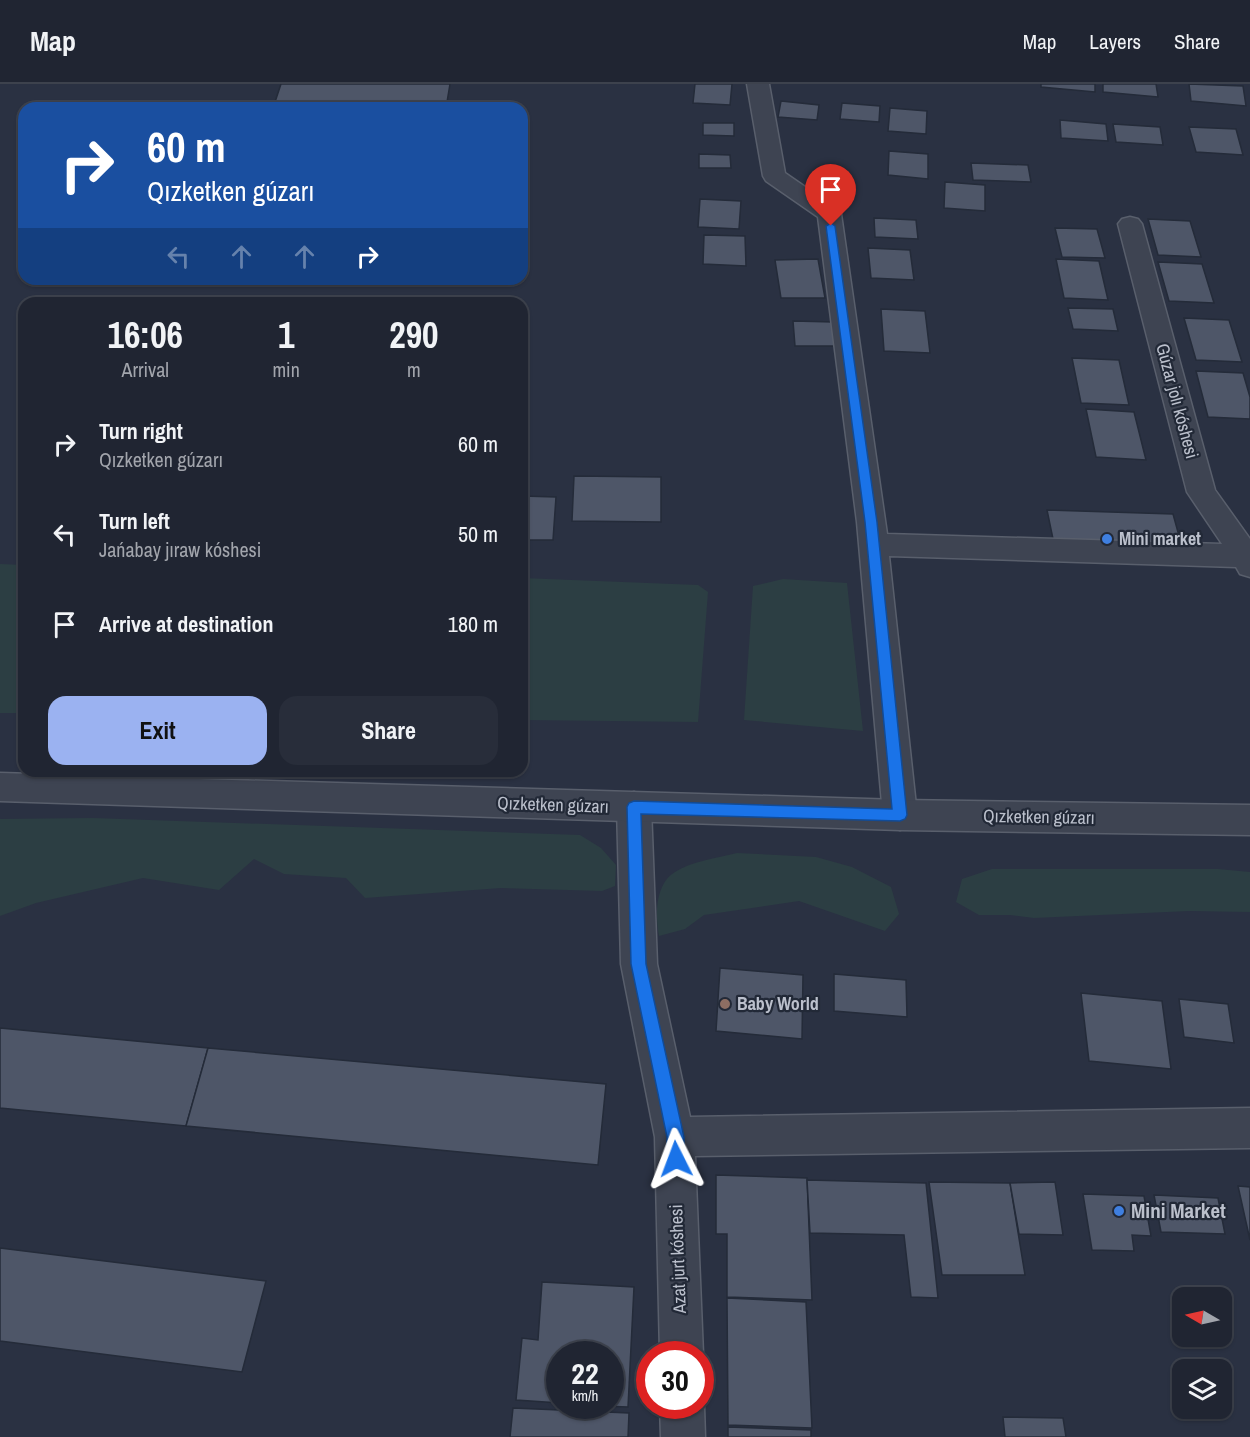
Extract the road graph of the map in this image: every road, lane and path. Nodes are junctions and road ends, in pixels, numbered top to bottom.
1 (758, 84) edge
2 (1130, 224) dead end
3 (873, 545) junction
4 (1249, 559) edge
5 (0, 787) edge
6 (634, 807) junction
7 (900, 815) junction
8 (1250, 820) edge
9 (1250, 1128) edge
10 (675, 1137) junction
11 (681, 1341) edge
12 (682, 1419) edge
13 (683, 1437) edge

1 - 3 street
2 - 4 street, Gúzar jolı kóshesi
3 - 4 street
3 - 7 street
5 - 6 street, Qızketken gúzarı
6 - 7 street, Qızketken gúzarı
6 - 10 street, Azat jurt kóshesi
7 - 8 street, Qızketken gúzarı
9 - 10 street
10 - 11 street, Azat jurt kóshesi
12 - 13 street

